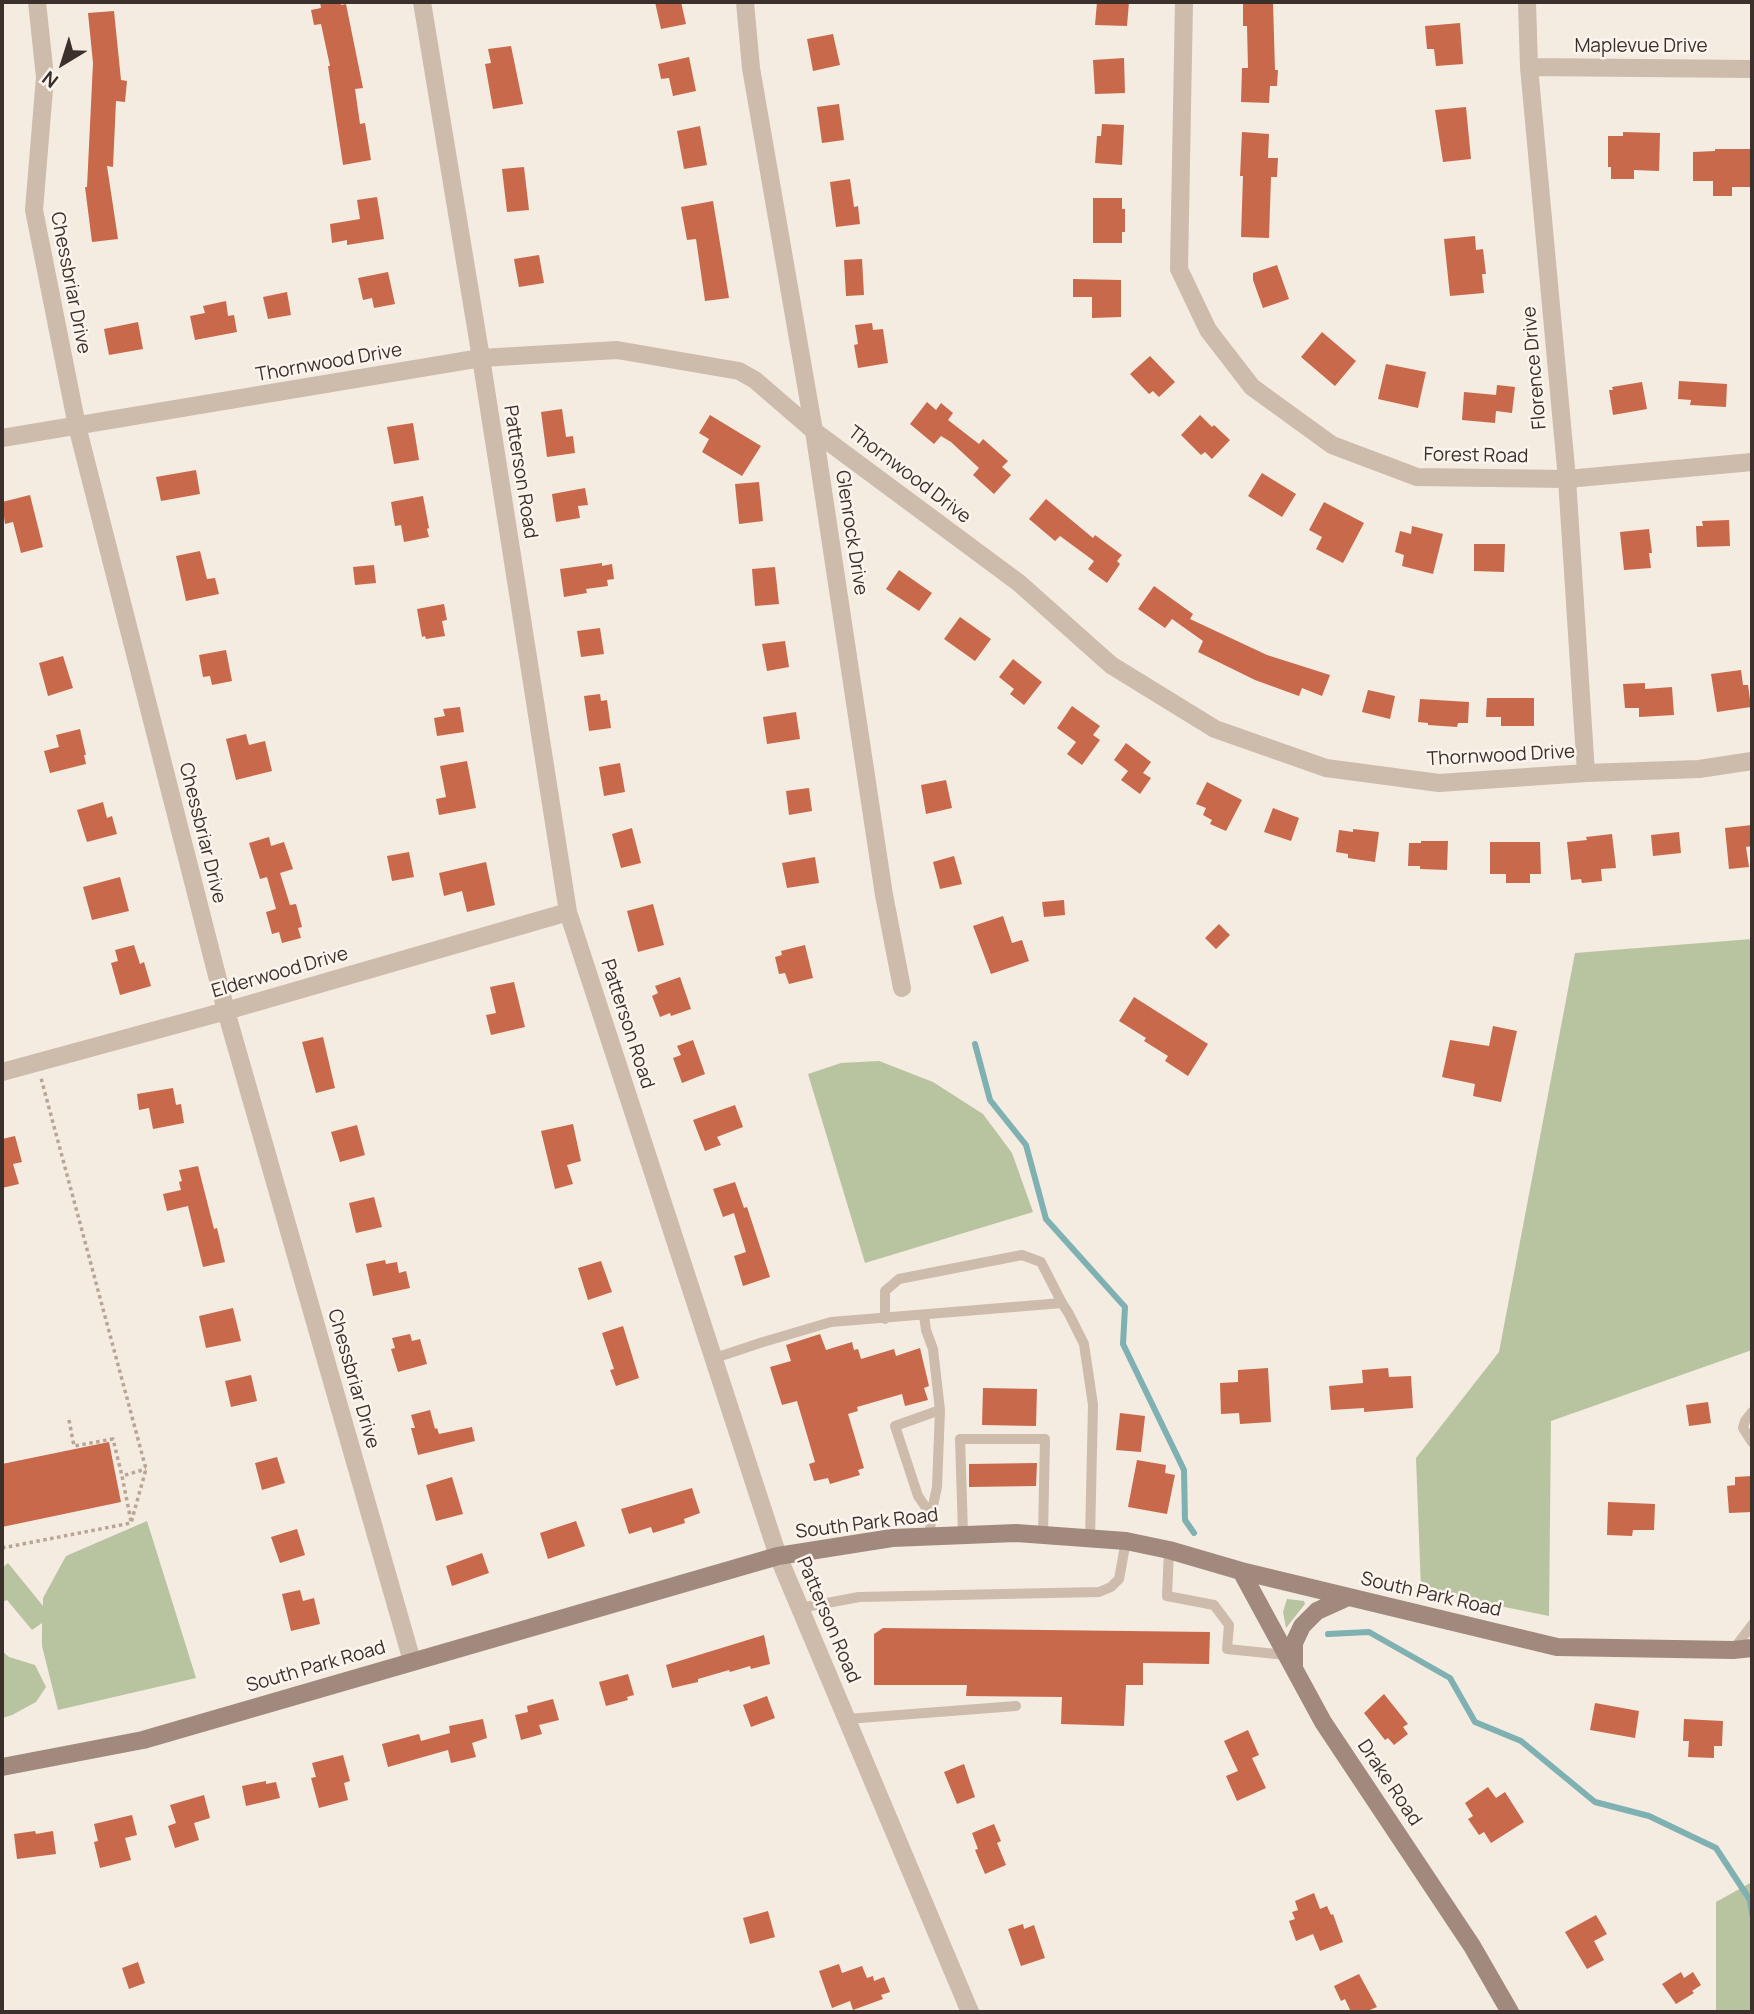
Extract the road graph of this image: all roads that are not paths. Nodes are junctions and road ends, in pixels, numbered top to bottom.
1 (37, 2) edge
2 (422, 2) edge
3 (745, 2) edge
4 (1184, 2) edge
5 (1527, 2) edge
6 (1529, 67) junction
7 (1752, 69) edge
8 (481, 358) junction
9 (77, 426) junction
10 (814, 431) junction
11 (2, 438) edge
12 (1752, 462) edge
13 (1567, 479) junction
14 (1752, 761) edge
15 (1586, 773) junction
16 (568, 912) junction
17 (902, 988) dead end
18 (226, 1011) junction
19 (2, 1072) edge
20 (1062, 1303) junction
21 (924, 1315) junction
22 (885, 1319) junction
23 (715, 1358) junction
24 (940, 1410) junction
25 (1752, 1412) edge
26 (1752, 1441) edge
27 (931, 1515) junction
28 (963, 1534) junction
29 (930, 1535) junction
30 (1043, 1535) junction
31 (1090, 1539) junction
32 (1126, 1542) junction
33 (1169, 1550) junction
34 (778, 1556) junction
35 (1241, 1572) junction
36 (1348, 1597) junction
37 (800, 1608) junction
38 (1752, 1625) edge
39 (1752, 1648) edge
40 (1732, 1650) junction
41 (412, 1661) junction
42 (1290, 1662) junction
43 (1016, 1706) dead end
44 (847, 1719) junction
45 (2, 1767) edge
46 (970, 2012) edge
47 (1510, 2012) edge

1 - 9 street, Chessbriar Drive
2 - 8 street, Patterson Road
3 - 10 street, Glenrock Drive
4 - 13 street, Forest Road
5 - 6 street, Florence Drive
6 - 7 street, Maplevue Drive
6 - 13 street, Florence Drive
8 - 9 street, Thornwood Drive
8 - 10 street, Thornwood Drive
8 - 16 street, Patterson Road
9 - 11 street, Thornwood Drive
9 - 18 street, Chessbriar Drive
10 - 15 street, Thornwood Drive
10 - 17 street, Glenrock Drive
12 - 13 street, Forest Road
13 - 15 street, Florence Drive
14 - 15 street, Thornwood Drive
16 - 18 street, Elderwood Drive
16 - 23 street, Patterson Road
18 - 19 street, Elderwood Drive
18 - 41 street, Chessbriar Drive
20 - 21 lane
20 - 22 lane
20 - 31 lane
21 - 22 lane
21 - 24 lane
22 - 23 lane
23 - 34 street, Patterson Road
24 - 27 lane
24 - 27 lane
25 - 26 lane
27 - 29 lane
28 - 29 main road, South Park Road
28 - 30 main road, South Park Road
28 - 30 lane
29 - 34 main road, South Park Road
30 - 31 main road, South Park Road
31 - 32 main road, South Park Road
32 - 33 main road, South Park Road
32 - 37 lane
33 - 35 main road, South Park Road
33 - 42 lane
34 - 37 street, Patterson Road
34 - 41 main road, South Park Road
35 - 36 main road, South Park Road
35 - 42 main road, Drake Road
36 - 40 main road, South Park Road
36 - 42 main road
37 - 44 street, Patterson Road
38 - 40 lane
39 - 40 main road, South Park Road
41 - 45 main road, South Park Road
42 - 47 main road, Drake Road
43 - 44 lane
44 - 46 street, Patterson Road

